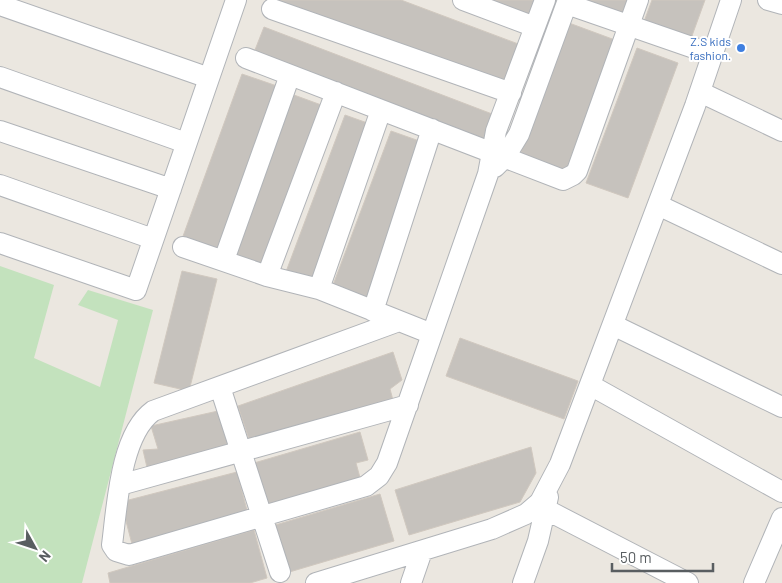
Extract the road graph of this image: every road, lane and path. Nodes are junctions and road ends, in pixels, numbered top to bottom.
1 (463, 0) edge
2 (545, 0) edge
3 (638, 0) edge
4 (731, 0) edge
5 (768, 0) edge
6 (233, 1) edge
7 (568, 2) edge
8 (782, 4) edge
9 (0, 5) edge
10 (272, 8) dead end
11 (629, 26) junction
12 (535, 27) junction
13 (700, 50) dead end
14 (246, 58) dead end
15 (290, 75) junction
16 (0, 77) edge
17 (209, 78) junction
18 (336, 92) junction
19 (700, 92) junction
20 (511, 93) junction
21 (381, 110) junction
22 (432, 129) junction
23 (0, 131) edge
24 (782, 131) edge
25 (186, 143) junction
26 (499, 155) junction
27 (0, 185) edge
28 (171, 188) junction
29 (658, 205) junction
30 (154, 239) junction
31 (0, 243) edge
32 (183, 247) dead end
33 (224, 260) junction
34 (782, 264) edge
35 (267, 276) junction
36 (319, 289) junction
37 (373, 311) junction
38 (399, 321) junction
39 (613, 325) junction
40 (432, 334) junction
41 (590, 385) junction
42 (220, 387) junction
43 (408, 405) junction
44 (782, 407) edge
45 (241, 451) junction
46 (552, 475) junction
47 (120, 486) junction
48 (782, 492) edge
49 (545, 509) junction
50 (263, 516) junction
51 (782, 518) edge
52 (422, 551) junction
53 (280, 572) dead end
54 (316, 583) edge
55 (411, 583) edge
56 (523, 583) edge
57 (688, 583) edge
58 (754, 583) edge

1 - 12 street
2 - 12 street
3 - 11 street
4 - 19 street
5 - 8 street
6 - 17 street
7 - 11 street
7 - 26 street
9 - 17 street
10 - 20 street
11 - 13 street
11 - 26 street
12 - 20 street
14 - 15 street
15 - 18 street
15 - 33 street
16 - 25 street
17 - 25 street
18 - 21 street
18 - 35 street
19 - 24 street
19 - 29 street
20 - 26 street
21 - 22 street
21 - 36 street
22 - 26 street
22 - 37 street
23 - 28 street
25 - 28 street
26 - 40 street
27 - 30 street
28 - 30 street
29 - 34 street
29 - 39 street
30 - 31 street
32 - 33 street
33 - 35 street
35 - 36 street
36 - 37 street
37 - 38 street
38 - 40 street
38 - 42 street
39 - 41 street
39 - 44 street
40 - 43 street
41 - 46 street
41 - 48 street
42 - 45 street
42 - 47 street
43 - 45 street
43 - 50 street
45 - 47 street
45 - 50 street
46 - 49 street
46 - 52 street
47 - 50 street
49 - 56 street
49 - 57 street
50 - 53 street
51 - 58 street
52 - 54 street
52 - 55 street

